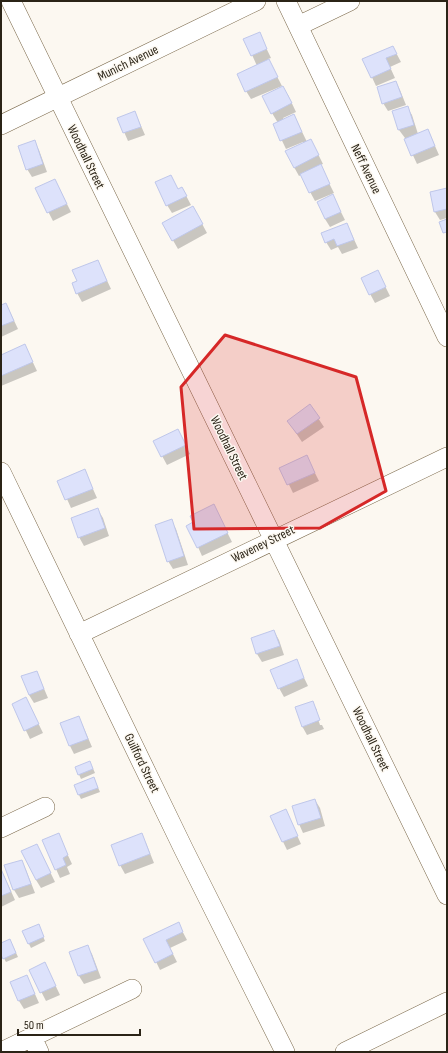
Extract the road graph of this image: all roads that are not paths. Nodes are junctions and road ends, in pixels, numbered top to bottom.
1 (11, 1) edge
2 (256, 1) edge
3 (286, 1) edge
4 (350, 1) edge
5 (298, 26) junction
6 (58, 98) junction
7 (1, 125) edge
8 (447, 337) edge
9 (447, 457) edge
10 (1, 472) edge
11 (274, 539) junction
12 (79, 634) junction
13 (45, 807) dead end
14 (1, 828) edge
15 (447, 895) edge
16 (132, 989) dead end
17 (447, 1002) edge
18 (35, 1045) edge
19 (1, 1052) edge
20 (284, 1052) edge
21 (345, 1052) edge

1 - 6 street, Woodhall Street
2 - 6 street, Munich Avenue
3 - 5 street, Neff Avenue
4 - 5 street
5 - 8 street, Neff Avenue
6 - 7 street, Munich Avenue
6 - 11 street, Woodhall Street
9 - 11 street, Waveney Street
10 - 12 street, Guilford Street
11 - 12 street, Waveney Street
11 - 15 street, Woodhall Street
12 - 20 street, Guilford Street
13 - 14 street
16 - 18 street
17 - 21 street
18 - 19 street

